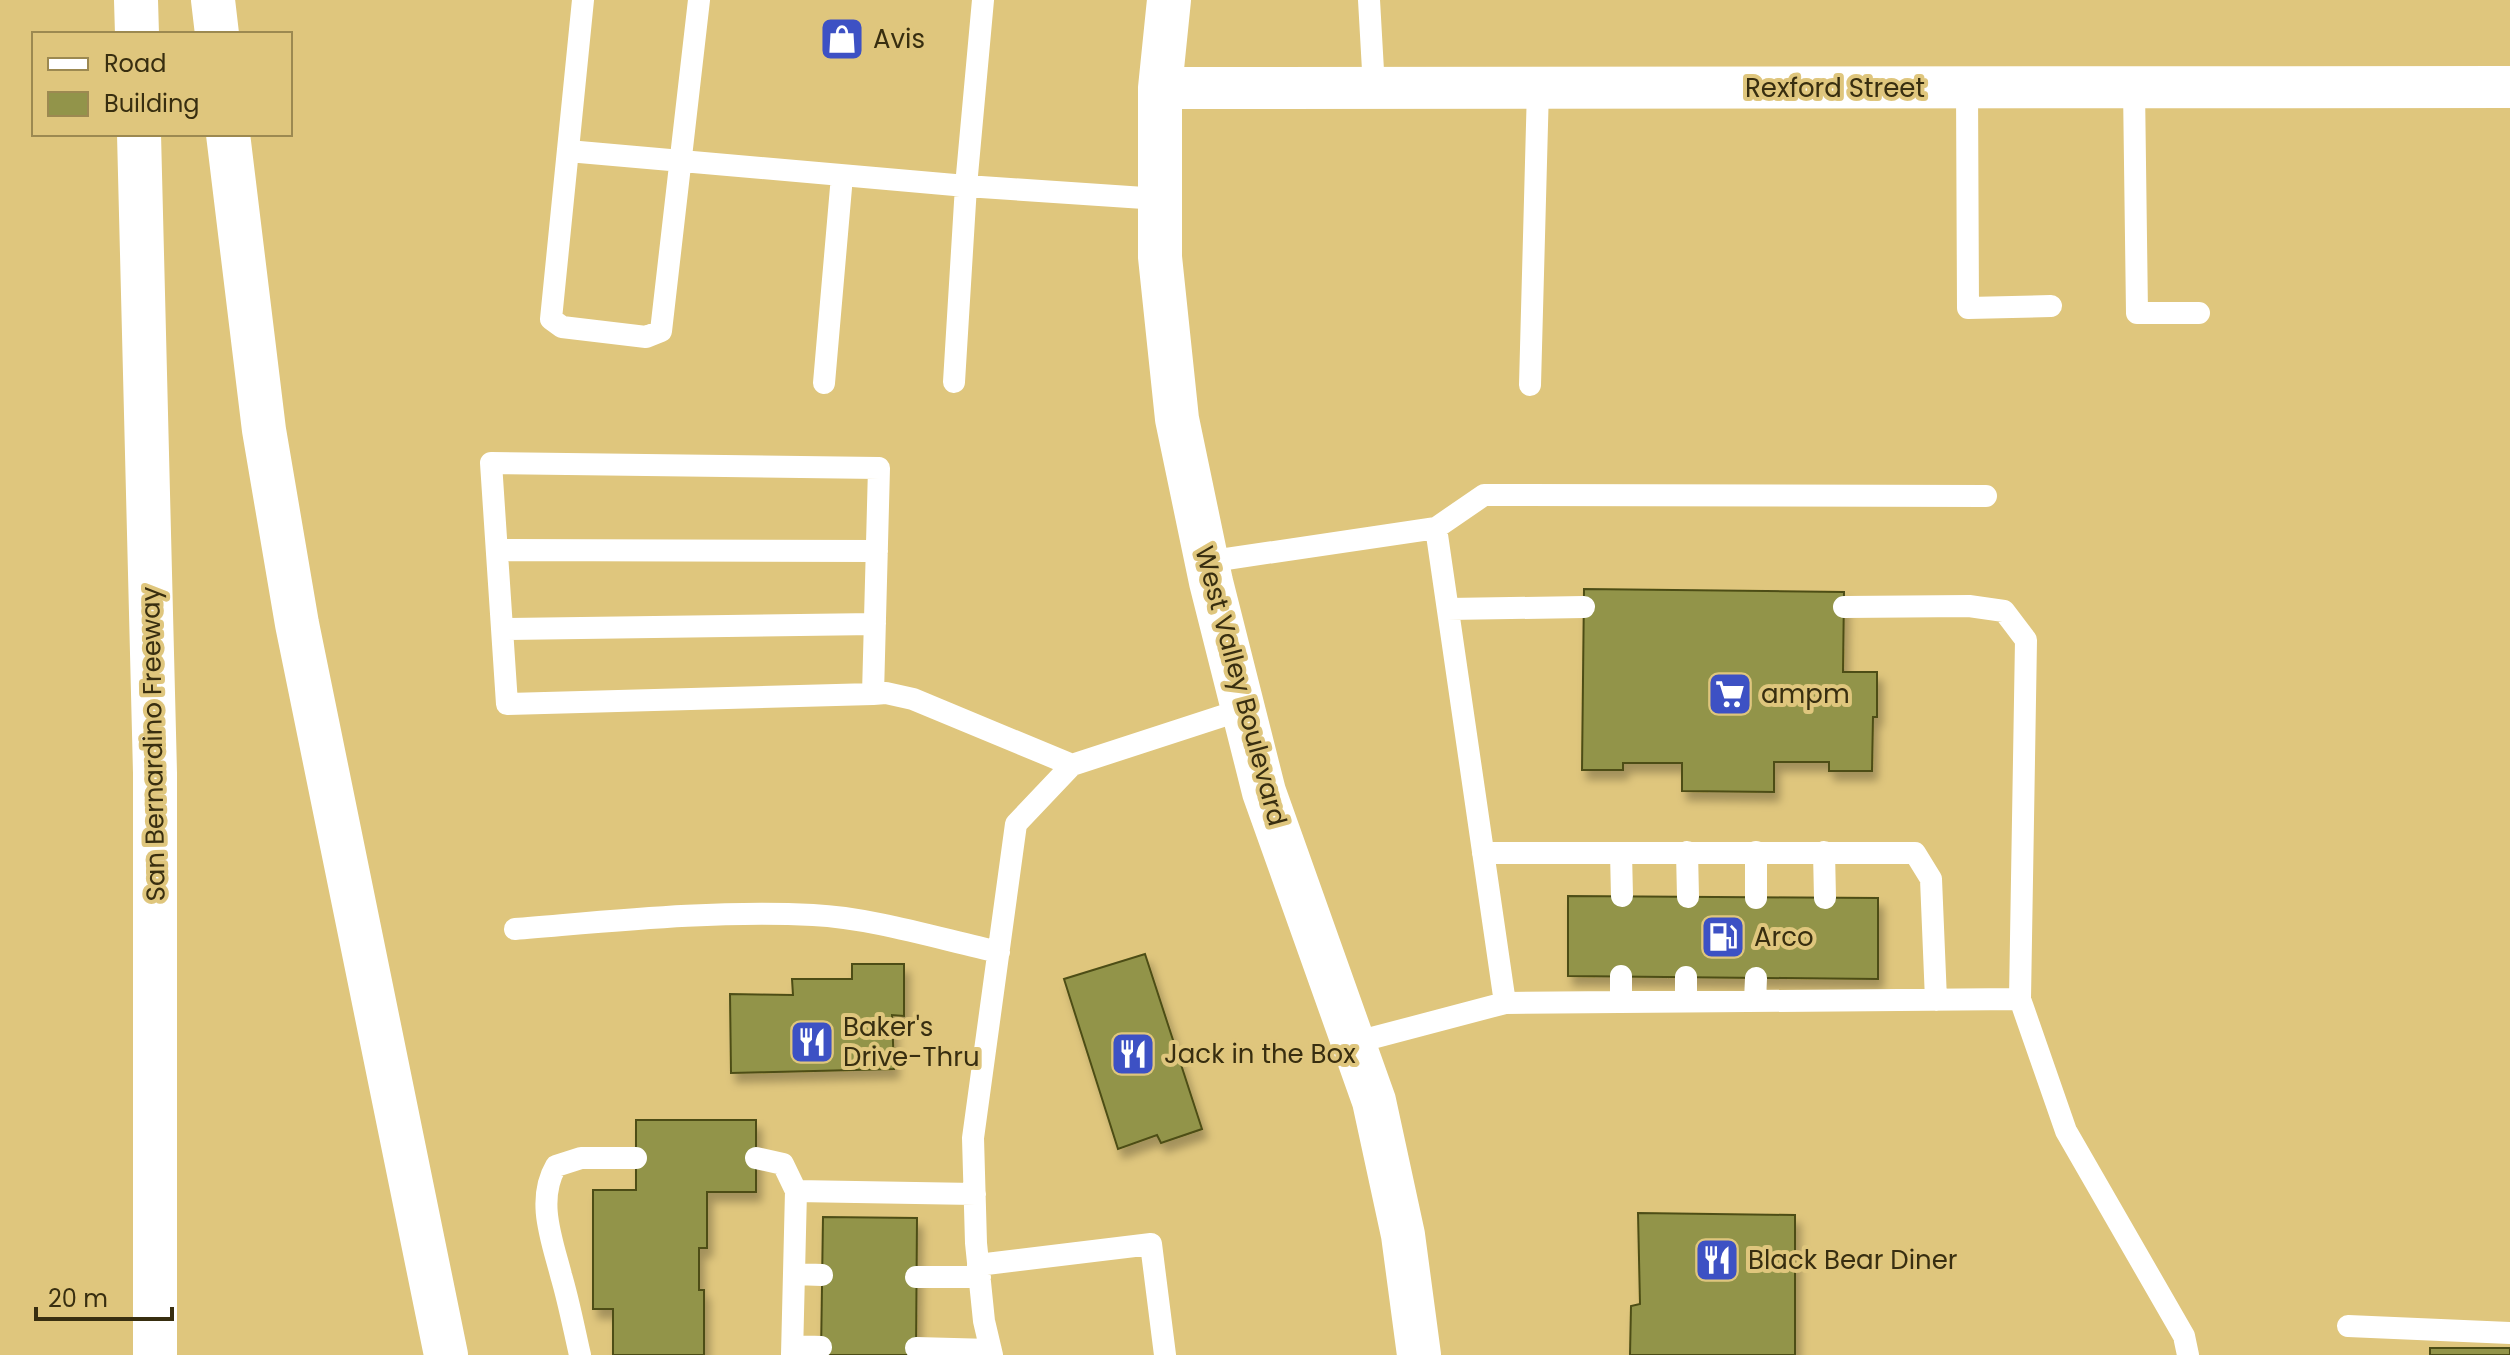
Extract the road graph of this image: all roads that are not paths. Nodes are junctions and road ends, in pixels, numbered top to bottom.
1 (136, 0) edge
2 (213, 0) edge
3 (583, 0) edge
4 (699, 0) edge
5 (983, 0) edge
6 (1169, 0) edge
7 (1369, 0) edge
8 (137, 32) edge
9 (217, 32) edge
10 (2510, 87) edge
11 (1160, 88) junction
12 (1374, 88) junction
13 (1538, 88) junction
14 (1967, 88) junction
15 (2134, 88) junction
16 (139, 136) edge
17 (228, 136) edge
18 (568, 151) junction
19 (681, 163) junction
20 (842, 176) junction
21 (966, 186) junction
22 (1159, 199) junction
23 (2051, 306) dead end
24 (2199, 313) dead end
25 (954, 382) dead end
26 (824, 383) dead end
27 (1530, 385) dead end
28 (1986, 496) dead end
29 (1436, 528) junction
30 (497, 550) junction
31 (877, 551) junction
32 (1206, 562) junction
33 (1584, 607) dead end
34 (1844, 607) dead end
35 (1448, 609) junction
36 (875, 624) junction
37 (503, 629) junction
38 (873, 694) junction
39 (1244, 709) junction
40 (1072, 765) junction
41 (1687, 852) junction
42 (1756, 852) junction
43 (1824, 852) junction
44 (1483, 853) junction
45 (1621, 853) junction
46 (1622, 896) dead end
47 (1688, 897) dead end
48 (1756, 898) dead end
49 (1825, 898) dead end
50 (515, 929) dead end
51 (999, 952) junction
52 (1621, 976) dead end
53 (1686, 977) dead end
54 (1756, 978) dead end
55 (2020, 999) junction
56 (1936, 1000) junction
57 (1686, 1001) junction
58 (1755, 1001) junction
59 (1621, 1002) junction
60 (1505, 1003) junction
61 (1353, 1043) junction
62 (636, 1158) dead end
63 (756, 1158) dead end
64 (796, 1191) junction
65 (975, 1194) junction
66 (979, 1271) junction
67 (794, 1274) junction
68 (822, 1275) dead end
69 (916, 1277) dead end
70 (2348, 1326) dead end
71 (2510, 1333) edge
72 (821, 1347) dead end
73 (916, 1348) dead end
74 (792, 1351) edge
75 (992, 1353) edge
76 (155, 1355) edge
77 (446, 1355) edge
78 (580, 1355) edge
79 (1165, 1355) edge
80 (1419, 1355) edge
81 (2188, 1355) edge

1 - 8 main road
2 - 9 main road
3 - 18 lane
4 - 19 lane
5 - 21 lane
6 - 11 main road, West Valley Boulevard
7 - 12 lane
10 - 15 street, Rexford Street
11 - 12 street, Rexford Street
11 - 22 main road, West Valley Boulevard
12 - 13 street, Rexford Street
13 - 14 street, Rexford Street
13 - 27 lane
14 - 15 street, Rexford Street
14 - 23 lane
15 - 24 lane
16 - 76 main road, San Bernardino Freeway
17 - 77 main road
18 - 19 lane
18 - 19 lane
19 - 20 lane
20 - 21 lane
20 - 26 lane
21 - 22 lane
21 - 25 lane
22 - 32 main road, West Valley Boulevard
28 - 29 lane
29 - 32 lane
29 - 35 lane
30 - 31 lane
30 - 31 lane
30 - 37 lane
31 - 36 lane
32 - 39 main road, West Valley Boulevard
33 - 35 lane
34 - 55 lane
35 - 44 lane
36 - 37 lane
36 - 38 lane
37 - 38 lane
38 - 40 lane
39 - 40 lane
39 - 61 main road, West Valley Boulevard
40 - 51 lane
41 - 42 lane
41 - 45 lane
41 - 47 lane
42 - 43 lane
42 - 48 lane
43 - 49 lane
43 - 56 lane
44 - 45 lane
44 - 60 lane
45 - 46 lane
50 - 51 lane
51 - 65 lane
52 - 59 lane
53 - 57 lane
54 - 58 lane
55 - 56 lane
55 - 81 lane
56 - 58 lane
57 - 58 lane
57 - 59 lane
59 - 60 lane
60 - 61 lane
61 - 80 main road, West Valley Boulevard
62 - 78 lane
63 - 64 lane
64 - 65 lane
64 - 67 lane
65 - 66 lane
66 - 69 lane
66 - 75 lane
66 - 79 lane
67 - 68 lane
67 - 74 lane
70 - 71 lane
72 - 74 lane
73 - 75 lane

